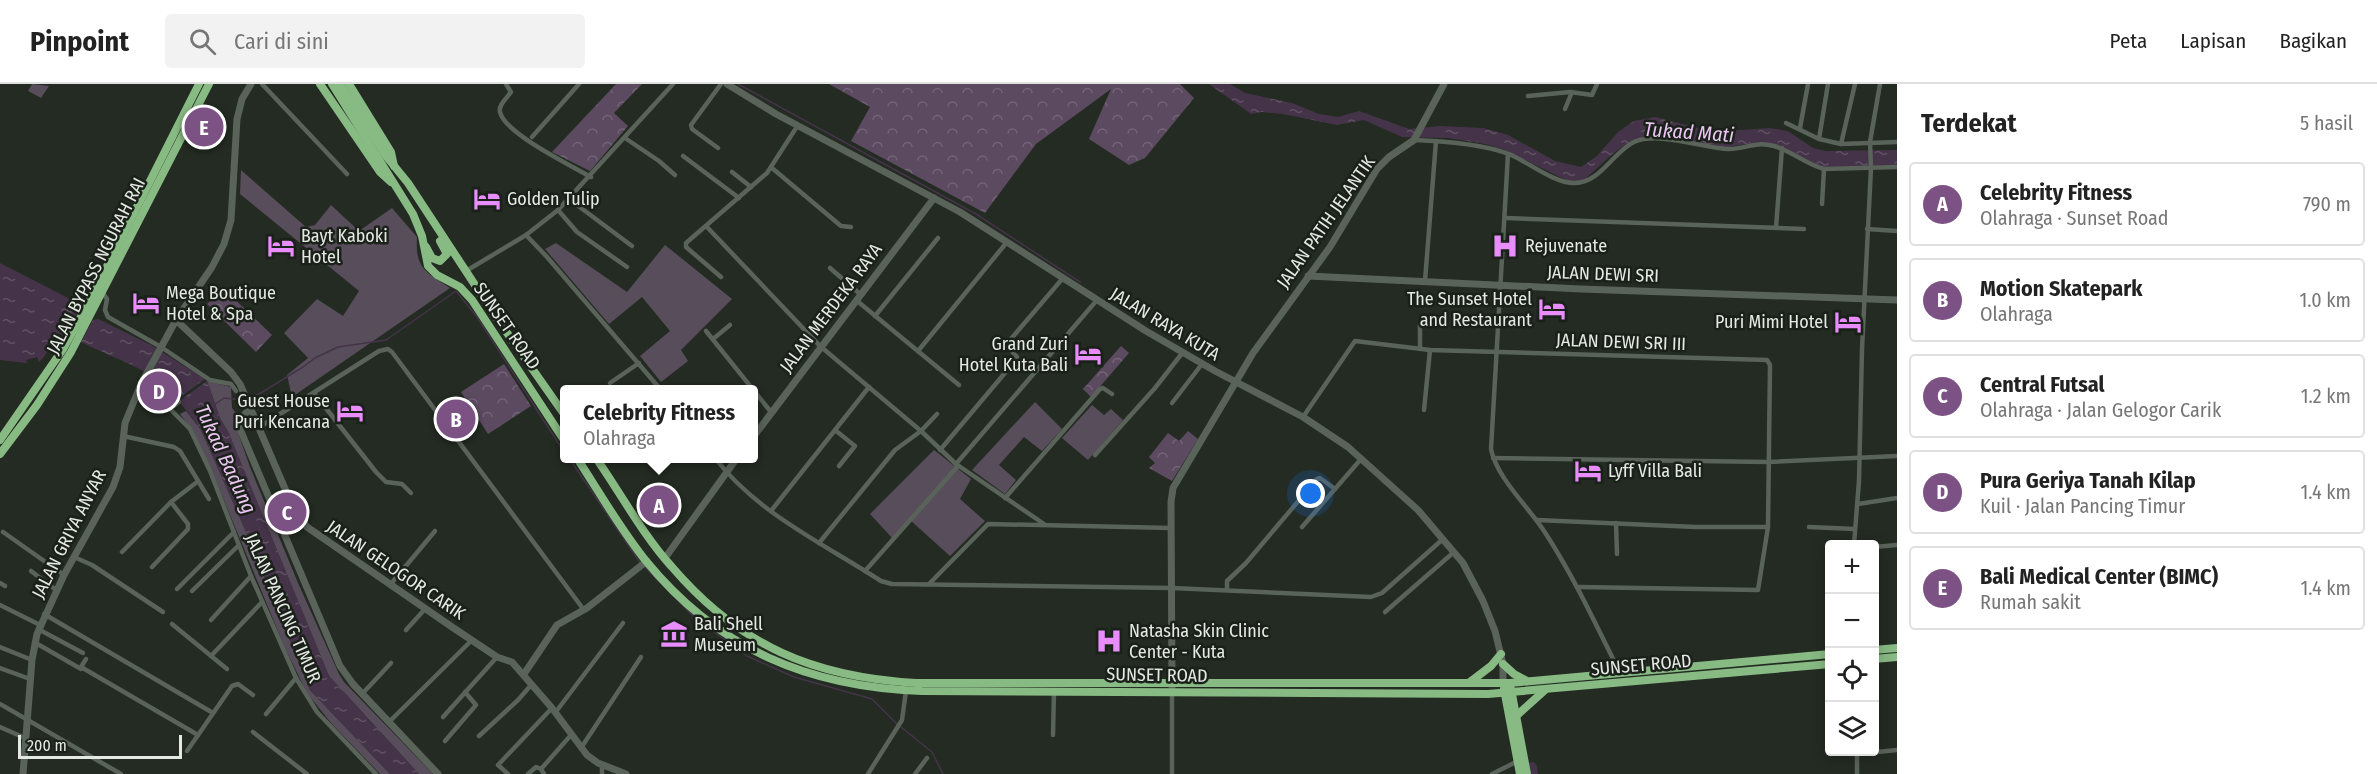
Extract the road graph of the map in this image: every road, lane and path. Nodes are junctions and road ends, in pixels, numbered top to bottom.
1 (199, 84) edge
2 (208, 84) edge
3 (251, 84) edge
4 (262, 84) edge
5 (320, 84) edge
6 (332, 84) edge
7 (340, 84) edge
8 (348, 84) edge
9 (506, 84) edge
10 (579, 84) edge
11 (673, 84) edge
12 (721, 84) edge
13 (727, 84) edge
14 (1444, 84) edge
15 (1597, 84) edge
16 (1808, 84) edge
17 (1828, 84) edge
18 (1855, 84) edge
19 (1880, 84) edge
20 (1572, 92) junction
21 (1528, 96) dead end
22 (1565, 109) dead end
23 (1786, 123) dead end
24 (798, 125) junction
25 (1800, 128) junction
26 (532, 137) dead end
27 (625, 138) junction
28 (1415, 139) junction
29 (1820, 139) junction
30 (1436, 141) junction
31 (1897, 142) edge
32 (1870, 143) junction
33 (1840, 144) junction
34 (718, 148) dead end
35 (1782, 148) junction
36 (1508, 154) junction
37 (683, 156) dead end
38 (394, 166) junction
39 (1871, 167) junction
40 (1897, 167) edge
41 (772, 168) junction
42 (1824, 169) junction
43 (732, 172) dead end
44 (347, 174) dead end
45 (675, 175) dead end
46 (591, 177) junction
47 (397, 186) junction
48 (751, 187) junction
49 (739, 198) junction
50 (933, 198) junction
51 (569, 199) junction
52 (1822, 204) dead end
53 (558, 210) junction
54 (1505, 218) junction
55 (430, 219) junction
56 (707, 226) junction
57 (851, 226) dead end
58 (1776, 228) junction
59 (1804, 229) dead end
60 (1867, 230) junction
61 (1897, 231) edge
62 (525, 235) junction
63 (423, 236) junction
64 (938, 238) dead end
65 (1007, 242) junction
66 (632, 246) dead end
67 (627, 267) dead end
68 (830, 268) dead end
69 (1314, 268) junction
70 (466, 271) junction
71 (1308, 276) junction
72 (1063, 277) junction
73 (1317, 277) junction
74 (721, 278) dead end
75 (1425, 281) junction
76 (1500, 285) junction
77 (103, 293) junction
78 (858, 297) junction
79 (1864, 299) junction
80 (1097, 300) junction
81 (1897, 300) edge
82 (90, 308) junction
83 (875, 316) junction
84 (176, 320) junction
85 (730, 325) dead end
86 (1420, 325) dead end
87 (706, 331) dead end
88 (713, 339) junction
89 (820, 346) junction
90 (160, 348) junction
91 (1420, 349) junction
92 (1430, 350) junction
93 (67, 351) junction
94 (918, 351) junction
95 (1495, 351) junction
96 (1183, 352) junction
97 (639, 363) junction
98 (1202, 364) junction
99 (610, 383) dead end
100 (1236, 383) junction
101 (657, 385) edge
102 (750, 385) edge
103 (959, 385) dead end
104 (869, 387) junction
105 (236, 391) dead end
106 (138, 392) junction
107 (314, 393) junction
108 (1112, 394) dead end
109 (758, 396) edge
110 (179, 402) dead end
111 (1172, 403) dead end
112 (560, 408) edge
113 (170, 409) junction
114 (249, 410) junction
115 (1424, 410) dead end
116 (771, 412) junction
117 (937, 414) dead end
118 (1303, 417) junction
119 (560, 421) edge
120 (554, 425) junction
121 (258, 428) junction
122 (758, 429) edge
123 (835, 430) junction
124 (921, 431) junction
125 (560, 434) edge
126 (123, 436) junction
127 (0, 440) edge
128 (940, 450) junction
129 (0, 454) edge
130 (1095, 455) dead end
131 (1897, 456) edge
132 (1362, 458) junction
133 (1493, 458) junction
134 (1859, 459) junction
135 (1768, 462) junction
136 (580, 463) edge
137 (599, 463) edge
138 (718, 463) edge
139 (733, 463) edge
140 (957, 465) junction
141 (839, 466) dead end
142 (726, 473) junction
143 (197, 482) junction
144 (1335, 489) junction
145 (411, 494) dead end
146 (1005, 498) junction
147 (1897, 498) edge
148 (209, 499) dead end
149 (171, 502) junction
150 (1858, 504) junction
151 (771, 511) junction
152 (1537, 520) junction
153 (1616, 523) junction
154 (1044, 524) junction
155 (1302, 527) dead end
156 (1768, 527) junction
157 (1809, 527) dead end
158 (1171, 528) junction
159 (1855, 529) junction
160 (435, 531) dead end
161 (3, 532) dead end
162 (234, 532) junction
163 (1443, 539) junction
164 (1854, 540) edge
165 (819, 543) junction
166 (239, 545) junction
167 (1897, 545) edge
168 (1879, 547) edge
169 (122, 552) dead end
170 (1454, 552) junction
171 (1617, 554) dead end
172 (74, 557) junction
173 (665, 558) junction
174 (647, 561) junction
175 (152, 567) dead end
176 (31, 571) dead end
177 (865, 571) junction
178 (64, 575) junction
179 (251, 576) junction
180 (0, 583) edge
181 (390, 585) junction
182 (929, 585) junction
183 (5, 586) dead end
184 (1579, 587) junction
185 (1172, 588) junction
186 (177, 589) dead end
187 (56, 590) junction
188 (1227, 590) junction
189 (192, 591) dead end
190 (262, 602) junction
191 (0, 604) edge
192 (425, 609) junction
193 (584, 610) junction
194 (163, 612) dead end
195 (1385, 612) dead end
196 (44, 614) junction
197 (211, 620) dead end
198 (623, 623) dead end
199 (172, 624) dead end
200 (39, 627) junction
201 (406, 630) dead end
202 (472, 640) junction
203 (34, 642) junction
204 (0, 647) edge
205 (1897, 648) edge
206 (1879, 650) edge
207 (83, 653) dead end
208 (1825, 654) edge
209 (211, 656) junction
210 (497, 657) junction
211 (641, 657) dead end
212 (1897, 657) edge
213 (86, 659) dead end
214 (1879, 659) edge
215 (32, 660) junction
216 (1502, 662) junction
217 (391, 663) dead end
218 (1825, 664) edge
219 (0, 668) edge
220 (227, 669) dead end
221 (1620, 673) junction
222 (524, 674) junction
223 (296, 678) junction
224 (30, 679) junction
225 (101, 680) dead end
226 (1528, 681) junction
227 (1172, 682) junction
228 (1506, 682) junction
229 (1323, 683) junction
230 (1469, 683) junction
231 (532, 684) junction
232 (1545, 689) junction
233 (906, 691) junction
234 (1054, 691) junction
235 (465, 692) junction
236 (1172, 692) junction
237 (1324, 693) junction
238 (1508, 693) junction
239 (362, 694) junction
240 (253, 695) dead end
241 (0, 704) edge
242 (554, 710) junction
243 (213, 713) junction
244 (266, 714) dead end
245 (443, 717) dead end
246 (1515, 717) junction
247 (28, 718) junction
248 (389, 723) junction
249 (0, 727) edge
250 (253, 732) dead end
251 (198, 735) junction
252 (571, 735) junction
253 (1053, 735) dead end
254 (479, 736) dead end
255 (25, 738) junction
256 (445, 741) dead end
257 (581, 748) junction
258 (1897, 750) edge
259 (187, 751) dead end
260 (1879, 751) edge
261 (1857, 756) edge
262 (927, 758) dead end
263 (1518, 761) junction
264 (602, 764) junction
265 (542, 772) edge
266 (23, 774) edge
267 (121, 774) edge
268 (307, 774) edge
269 (376, 774) edge
270 (438, 774) edge
271 (508, 774) edge
272 (528, 774) edge
273 (602, 774) edge
274 (626, 774) edge
275 (868, 774) edge
276 (915, 774) edge
277 (1172, 774) edge
278 (1492, 774) edge
279 (1520, 774) edge
280 (1527, 774) edge
281 (1857, 774) edge

1 - 82 highway, JALAN BYPASS NGURAH RAI
2 - 77 highway, JALAN BYPASS NGURAH RAI
3 - 84 street, JALAN GRIYA ANYAR
4 - 44 street
5 - 47 highway
6 - 47 highway, SUNSET ROAD
7 - 38 highway, SUNSET ROAD
8 - 38 highway
9 - 46 street
10 - 26 street
11 - 27 street
12 - 34 street
13 - 24 street, JALAN RAYA KUTA
14 - 28 street, JALAN PATIH JELANTIK
15 - 20 street
16 - 25 street
17 - 29 street
18 - 33 street
19 - 32 street
20 - 21 street
20 - 22 street
23 - 25 street
24 - 41 street
24 - 50 street, JALAN RAYA KUTA
25 - 29 street
27 - 45 street
27 - 46 street
28 - 30 street
28 - 69 street, JALAN PATIH JELANTIK
29 - 33 street
30 - 36 street
30 - 75 street
31 - 32 street
32 - 33 street
32 - 39 street
35 - 36 street
35 - 42 street
35 - 58 street
36 - 54 street
37 - 49 street
38 - 55 highway, SUNSET ROAD
39 - 40 street
39 - 42 street
39 - 60 street
41 - 48 street
41 - 57 street
42 - 52 street
43 - 48 street
46 - 51 street
47 - 63 highway, SUNSET ROAD
48 - 49 street
49 - 56 street
50 - 65 street, JALAN RAYA KUTA
50 - 78 street, JALAN MERDEKA RAYA
51 - 53 street
51 - 66 street
53 - 62 street
53 - 67 street
54 - 58 street
54 - 76 street
55 - 63 highway
55 - 70 highway, SUNSET ROAD
56 - 74 street
56 - 89 street
58 - 59 street
60 - 61 street
60 - 79 street
62 - 70 street
62 - 97 street
63 - 120 highway, SUNSET ROAD
64 - 83 street
65 - 72 street, JALAN RAYA KUTA
65 - 94 street
68 - 78 street
69 - 71 street, JALAN PATIH JELANTIK
69 - 73 street
70 - 112 highway, SUNSET ROAD
71 - 73 street, JALAN DEWI SRI
71 - 100 street, JALAN PATIH JELANTIK
72 - 80 street, JALAN RAYA KUTA
72 - 128 street
73 - 75 street, JALAN DEWI SRI
75 - 76 street, JALAN DEWI SRI
76 - 79 street, JALAN DEWI SRI
76 - 95 street
77 - 82 highway, JALAN BYPASS NGURAH RAI
77 - 90 street
78 - 83 street
78 - 89 street, JALAN MERDEKA RAYA
79 - 81 street, JALAN DEWI SRI
79 - 134 street
80 - 96 street, JALAN RAYA KUTA
80 - 140 street
82 - 93 highway, JALAN BYPASS NGURAH RAI
83 - 94 street
84 - 90 street, JALAN GRIYA ANYAR
84 - 114 street, JALAN GELOGOR CARIK
85 - 88 street
86 - 91 street
87 - 88 street
88 - 102 street
89 - 104 street
89 - 116 street, JALAN MERDEKA RAYA
90 - 105 street
90 - 106 street, JALAN GRIYA ANYAR
91 - 92 street, JALAN DEWI SRI III
91 - 118 street, JALAN DEWI SRI III
92 - 95 street, JALAN DEWI SRI III
92 - 115 street
93 - 127 highway, JALAN BYPASS NGURAH RAI
93 - 129 highway, JALAN BYPASS NGURAH RAI
94 - 103 street
95 - 133 street
95 - 135 street, JALAN DEWI SRI III
96 - 98 street, JALAN RAYA KUTA
96 - 130 street
97 - 99 street
97 - 101 street
98 - 100 street, JALAN RAYA KUTA
98 - 111 street
100 - 118 street, JALAN RAYA KUTA
100 - 158 street, JALAN PATIH JELANTIK
104 - 123 street
104 - 124 street
106 - 113 street, JALAN PANCING TIMUR
106 - 126 street, JALAN GRIYA ANYAR
107 - 121 street
107 - 145 street
107 - 193 street
108 - 146 street
109 - 116 street
110 - 113 street
113 - 162 street, JALAN PANCING TIMUR
114 - 121 street, JALAN GELOGOR CARIK
114 - 239 street
116 - 122 street, JALAN MERDEKA RAYA
117 - 124 street
118 - 132 street, JALAN RAYA KUTA
119 - 120 highway
120 - 125 highway, SUNSET ROAD
121 - 181 street, JALAN GELOGOR CARIK
123 - 141 street
123 - 151 street
124 - 128 street
124 - 165 street
126 - 143 street
126 - 172 street, JALAN GRIYA ANYAR
128 - 140 street
131 - 134 street
132 - 144 street
132 - 163 street, JALAN RAYA KUTA
133 - 135 street
133 - 152 street
134 - 135 street
134 - 150 street
135 - 156 street
136 - 174 highway, SUNSET ROAD
137 - 173 highway, SUNSET ROAD
138 - 142 street
139 - 142 street
140 - 146 street
140 - 177 street
142 - 151 street
142 - 173 street
143 - 148 street
143 - 149 street
144 - 155 street
144 - 188 street
146 - 154 street
147 - 150 street
149 - 169 street
149 - 175 street
150 - 159 street
151 - 165 street
152 - 153 street
152 - 184 street
153 - 156 street
153 - 171 street
154 - 158 street
154 - 182 street
156 - 184 street
157 - 159 street
158 - 185 street, JALAN PATIH JELANTIK
159 - 164 street
160 - 181 street
161 - 178 street
162 - 166 street, JALAN PANCING TIMUR
162 - 186 street
163 - 170 street, JALAN RAYA KUTA
163 - 188 street
165 - 177 street
166 - 179 street, JALAN PANCING TIMUR
166 - 189 street
167 - 168 street
170 - 195 street
170 - 216 street, JALAN RAYA KUTA
172 - 178 street, JALAN GRIYA ANYAR
172 - 194 street
173 - 227 highway, SUNSET ROAD
174 - 193 street
174 - 233 highway, SUNSET ROAD
176 - 187 street
177 - 182 street
178 - 187 street, JALAN GRIYA ANYAR
179 - 190 street, JALAN PANCING TIMUR
179 - 197 street
180 - 183 street
181 - 192 street, JALAN GELOGOR CARIK
182 - 185 street
184 - 221 street
185 - 188 street
185 - 227 street, JALAN PATIH JELANTIK
187 - 196 street, JALAN GRIYA ANYAR
190 - 209 street
190 - 223 street, JALAN PANCING TIMUR
191 - 200 street
192 - 201 street
192 - 202 street, JALAN GELOGOR CARIK
193 - 222 street
196 - 200 street, JALAN GRIYA ANYAR
196 - 243 street
198 - 242 street
199 - 209 street
200 - 203 street, JALAN GRIYA ANYAR
200 - 207 street
202 - 210 street, JALAN GELOGOR CARIK
202 - 248 street
203 - 215 street, JALAN GRIYA ANYAR
203 - 225 street
204 - 215 street
205 - 206 highway
208 - 221 highway, SUNSET ROAD
209 - 220 street
210 - 222 street, JALAN GELOGOR CARIK
210 - 235 street
211 - 257 street
212 - 214 highway
213 - 251 street
215 - 224 street, JALAN GRIYA ANYAR
216 - 226 highway
216 - 228 street, JALAN RAYA KUTA
216 - 230 highway
217 - 239 street
218 - 232 highway, SUNSET ROAD
219 - 224 street
221 - 226 highway, SUNSET ROAD
222 - 231 street, JALAN GELOGOR CARIK
223 - 244 street
223 - 269 street, JALAN PANCING TIMUR
224 - 247 street, JALAN GRIYA ANYAR
226 - 228 highway, SUNSET ROAD
227 - 229 highway, SUNSET ROAD
227 - 236 street, JALAN PATIH JELANTIK
228 - 230 highway, SUNSET ROAD
228 - 238 highway
229 - 230 highway, SUNSET ROAD
229 - 237 highway
231 - 242 street, JALAN GELOGOR CARIK
231 - 254 street
232 - 238 highway, SUNSET ROAD
232 - 246 highway
233 - 234 highway, SUNSET ROAD
233 - 275 street
234 - 236 highway, SUNSET ROAD
234 - 253 street
235 - 245 street
235 - 256 street
236 - 237 highway, SUNSET ROAD
236 - 277 street
237 - 238 highway, SUNSET ROAD
238 - 246 highway
238 - 263 highway
239 - 248 street
240 - 243 street
241 - 247 street
242 - 252 street, JALAN GELOGOR CARIK
242 - 271 street
243 - 251 street
246 - 280 highway
247 - 255 street, JALAN GRIYA ANYAR
247 - 267 street
248 - 270 street
249 - 255 street
250 - 268 street
251 - 259 street
252 - 257 street, JALAN GELOGOR CARIK
252 - 265 street
255 - 266 street, JALAN GRIYA ANYAR
257 - 264 street, JALAN GELOGOR CARIK
258 - 260 street
261 - 281 street
262 - 276 street
263 - 278 street
263 - 279 highway
264 - 273 street
264 - 274 street, JALAN GELOGOR CARIK
265 - 272 street

